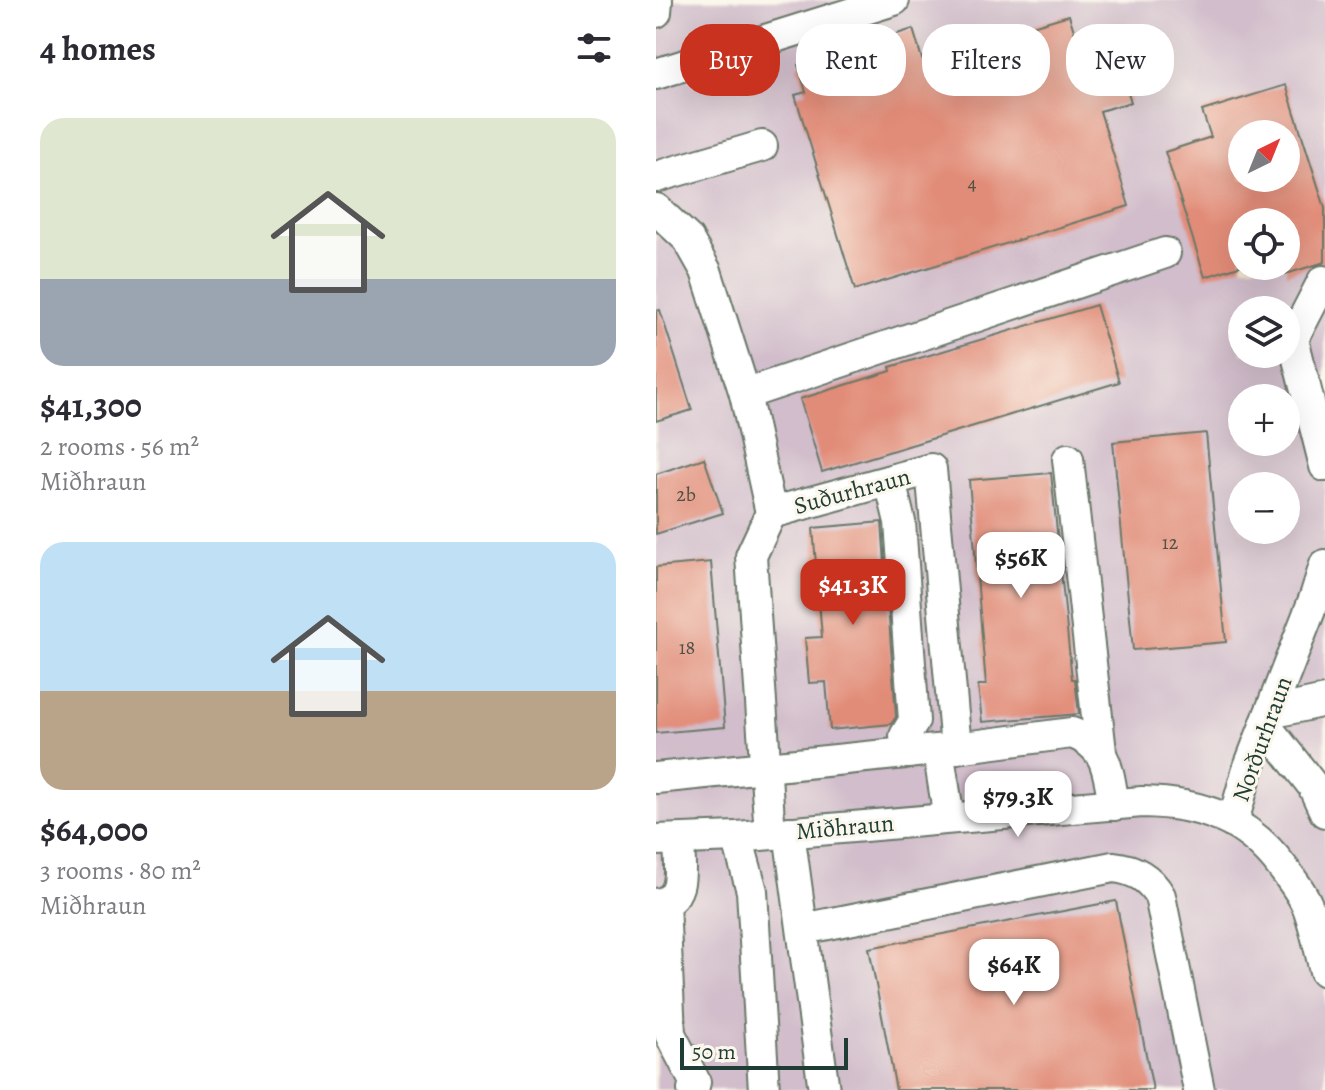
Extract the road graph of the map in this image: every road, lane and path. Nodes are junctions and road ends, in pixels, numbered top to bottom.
1 (657, 0) edge
2 (894, 0) edge
3 (656, 12) edge
4 (656, 74) edge
5 (762, 146) dead end
6 (656, 177) edge
7 (656, 209) edge
8 (1165, 253) dead end
9 (1323, 281) dead end
10 (745, 394) junction
11 (1068, 459) dead end
12 (1324, 461) edge
13 (890, 481) junction
14 (771, 513) junction
15 (1325, 565) edge
16 (1325, 701) edge
17 (1268, 719) junction
18 (934, 751) junction
19 (1101, 752) junction
20 (765, 768) junction
21 (656, 778) edge
22 (1114, 805) junction
23 (1325, 812) edge
24 (949, 818) junction
25 (1233, 822) junction
26 (780, 833) junction
27 (737, 837) junction
28 (667, 840) edge
29 (660, 903) edge
30 (1318, 911) edge
31 (803, 929) junction
32 (1325, 971) edge
33 (693, 1090) edge
34 (764, 1090) edge
35 (824, 1090) edge
36 (1199, 1090) edge

1 - 3 street
2 - 4 street
5 - 6 street
7 - 10 street, Suðurhraun
8 - 10 street
9 - 12 street
10 - 14 street, Suðurhraun
11 - 19 street
13 - 14 street, Suðurhraun
13 - 18 street
13 - 18 street, Suðurhraun
14 - 20 street, Suðurhraun
15 - 17 street, Norðurhraun
16 - 17 street
17 - 23 street
17 - 25 street, Norðurhraun
18 - 19 street
18 - 20 street
18 - 24 street, Suðurhraun
19 - 22 street
20 - 21 street
20 - 26 street, Suðurhraun
22 - 24 street, Miðhraun
22 - 25 street, Miðhraun
24 - 26 street, Miðhraun
25 - 30 street, Miðhraun
26 - 27 street, Miðhraun
26 - 31 street, Suðurhraun
27 - 28 street, Miðhraun
27 - 34 street
28 - 29 street
29 - 33 street
30 - 32 street, Miðhraun
31 - 35 street, Suðurhraun
31 - 36 street

